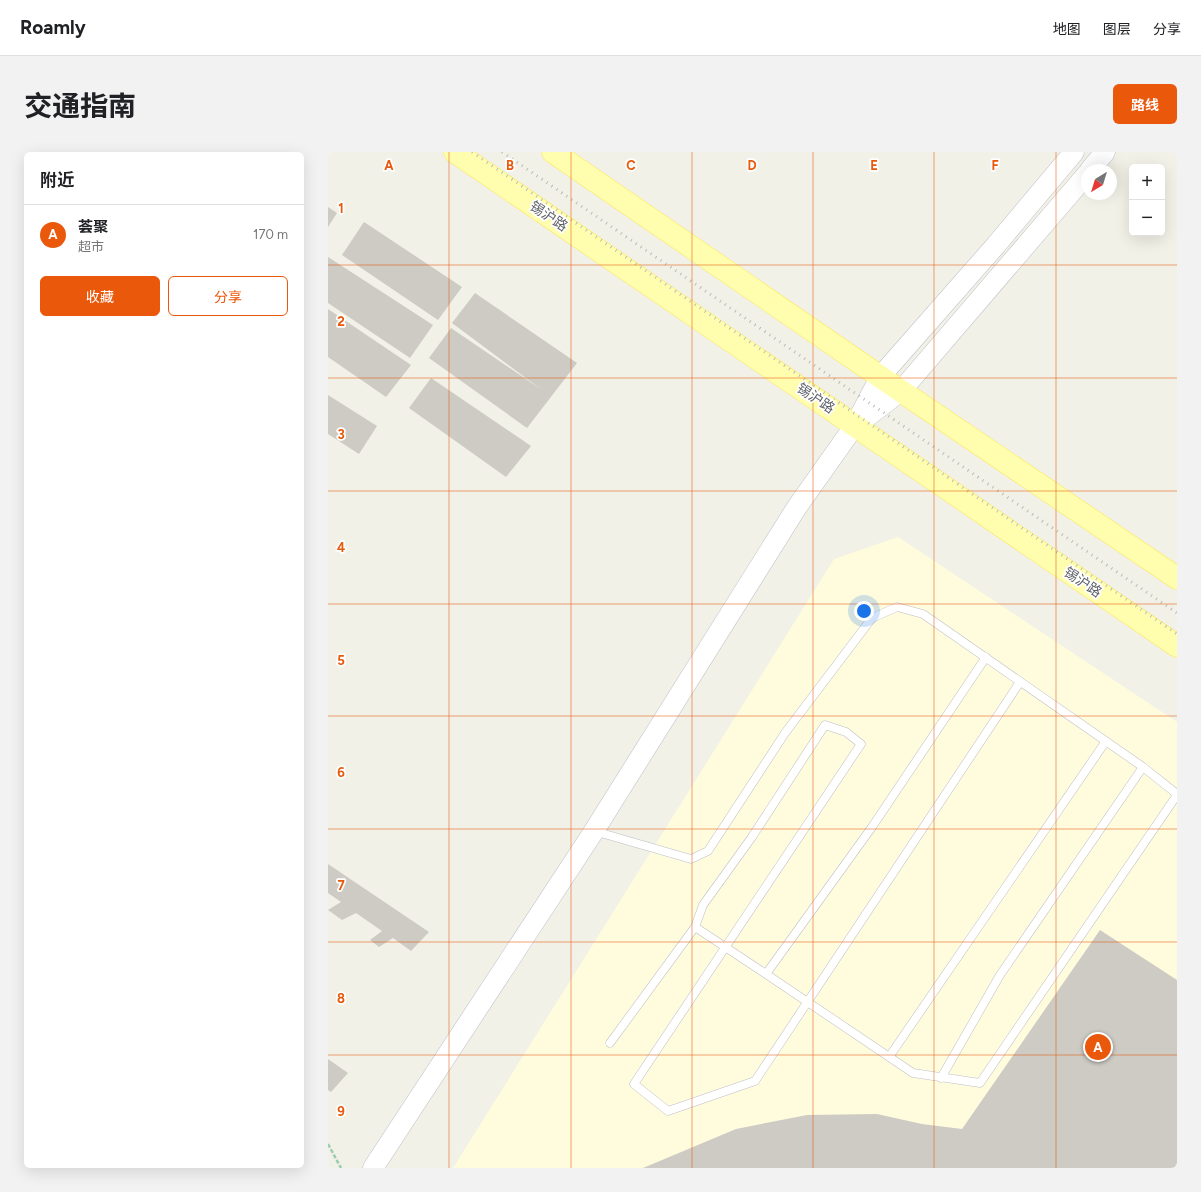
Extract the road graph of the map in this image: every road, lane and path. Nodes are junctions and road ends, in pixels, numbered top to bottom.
1 (455, 152) edge
2 (553, 152) edge
3 (1074, 152) edge
4 (1105, 152) edge
5 (1095, 164) edge
6 (1081, 181) edge
7 (880, 377) junction
8 (901, 391) junction
9 (856, 425) junction
10 (1177, 578) edge
11 (1177, 646) edge
12 (986, 657) junction
13 (1020, 682) junction
14 (1106, 742) junction
15 (1143, 767) junction
16 (1177, 794) edge
17 (594, 831) junction
18 (695, 927) junction
19 (725, 947) junction
20 (766, 974) junction
21 (808, 1002) junction
22 (610, 1043) dead end
23 (889, 1056) junction
24 (941, 1078) junction
25 (328, 1144) edge
26 (341, 1168) edge
27 (373, 1168) edge

1 - 9 main road, 锡沪路
2 - 7 main road
3 - 7 street
4 - 5 street
6 - 8 street
7 - 8 main road
7 - 9 street
8 - 9 street
8 - 10 main road
9 - 11 main road, 锡沪路
9 - 17 street
12 - 13 lane
12 - 17 lane
12 - 20 lane
13 - 14 lane
13 - 21 lane
14 - 15 lane
14 - 23 lane
15 - 16 lane
15 - 24 lane
16 - 24 lane
17 - 27 street
18 - 19 lane
18 - 19 lane
18 - 22 lane
19 - 20 lane
19 - 21 lane
20 - 21 lane
21 - 23 lane
23 - 24 lane
25 - 26 path

